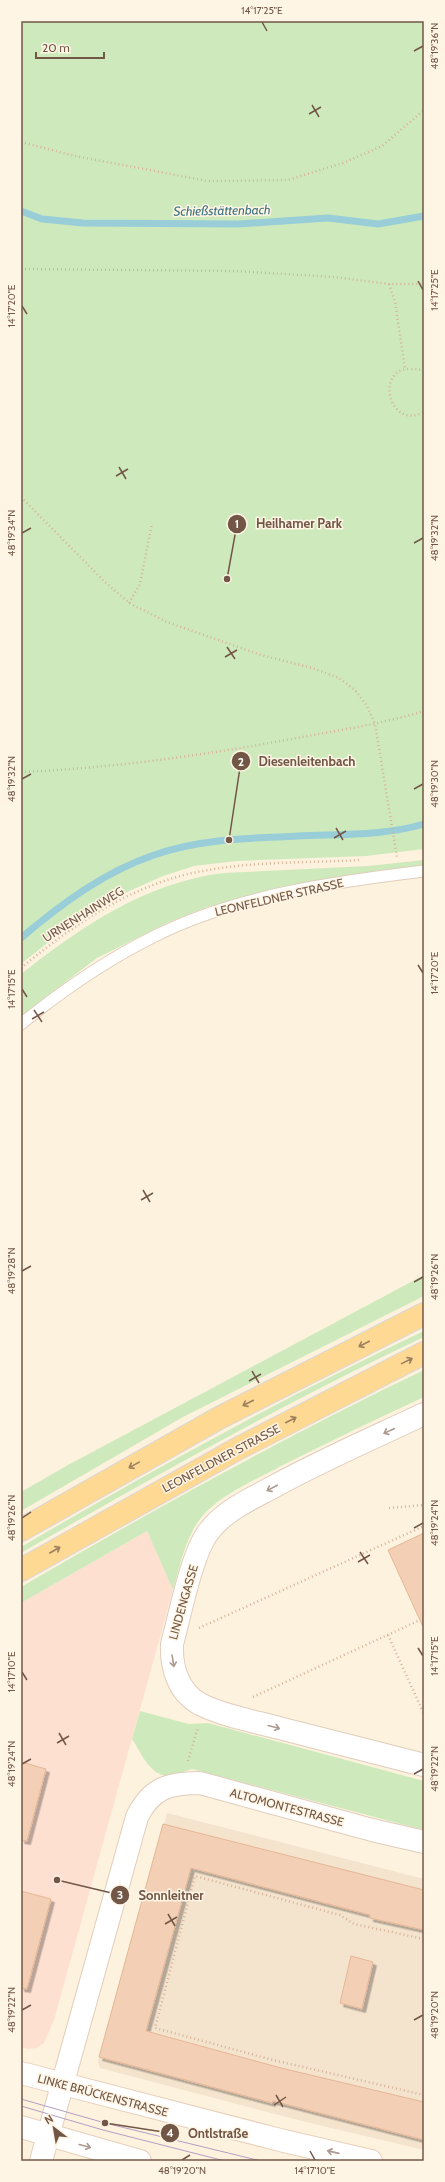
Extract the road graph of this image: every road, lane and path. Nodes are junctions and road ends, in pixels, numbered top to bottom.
1 (424, 110) edge
2 (21, 142) edge
3 (21, 269) edge
4 (389, 284) junction
5 (424, 284) edge
6 (405, 369) junction
7 (424, 372) edge
8 (424, 412) edge
9 (21, 497) edge
10 (152, 524) dead end
11 (130, 603) junction
12 (424, 711) edge
13 (375, 724) junction
14 (21, 772) edge
15 (392, 858) dead end
16 (366, 860) dead end
17 (424, 871) edge
18 (21, 968) edge
19 (21, 1024) edge
20 (424, 1314) edge
21 (424, 1353) edge
22 (424, 1414) edge
23 (424, 1505) edge
24 (389, 1508) dead end
25 (424, 1526) edge
26 (21, 1530) edge
27 (21, 1570) edge
28 (420, 1620) dead end
29 (198, 1628) dead end
30 (388, 1635) junction
31 (222, 1712) junction
32 (424, 1714) edge
33 (187, 1764) dead end
34 (424, 1765) edge
35 (424, 1842) edge
36 (424, 1939) edge
37 (21, 2073) edge
38 (63, 2084) junction
39 (424, 2095) edge
40 (21, 2127) edge
41 (49, 2136) junction
42 (41, 2161) edge
43 (140, 2161) edge
44 (372, 2161) edge

1 - 2 path
3 - 4 path
4 - 5 path
4 - 6 path
6 - 7 path
6 - 8 path
9 - 11 path
10 - 11 path
11 - 13 path
12 - 13 path
13 - 14 path
13 - 15 path
16 - 18 path, URNENHAINWEG
17 - 19 lane, LEONFELDNER STRASSE
20 -> 26 main road
27 -> 21 main road, LEONFELDNER STRASSE
22 -> 31 street, LINDENGASSE
23 - 24 path
25 - 29 path
28 - 30 path
30 - 31 path
30 - 32 path
31 - 33 path
31 -> 34 street, LINDENGASSE
35 - 38 street, ALTOMONTESTRASSE
36 - 39 path
37 - 38 street, LINKE BRÜCKENSTRASSE
38 - 41 street
44 -> 38 street, LINKE BRÜCKENSTRASSE
40 - 41 street
41 - 42 street
41 -> 43 street

